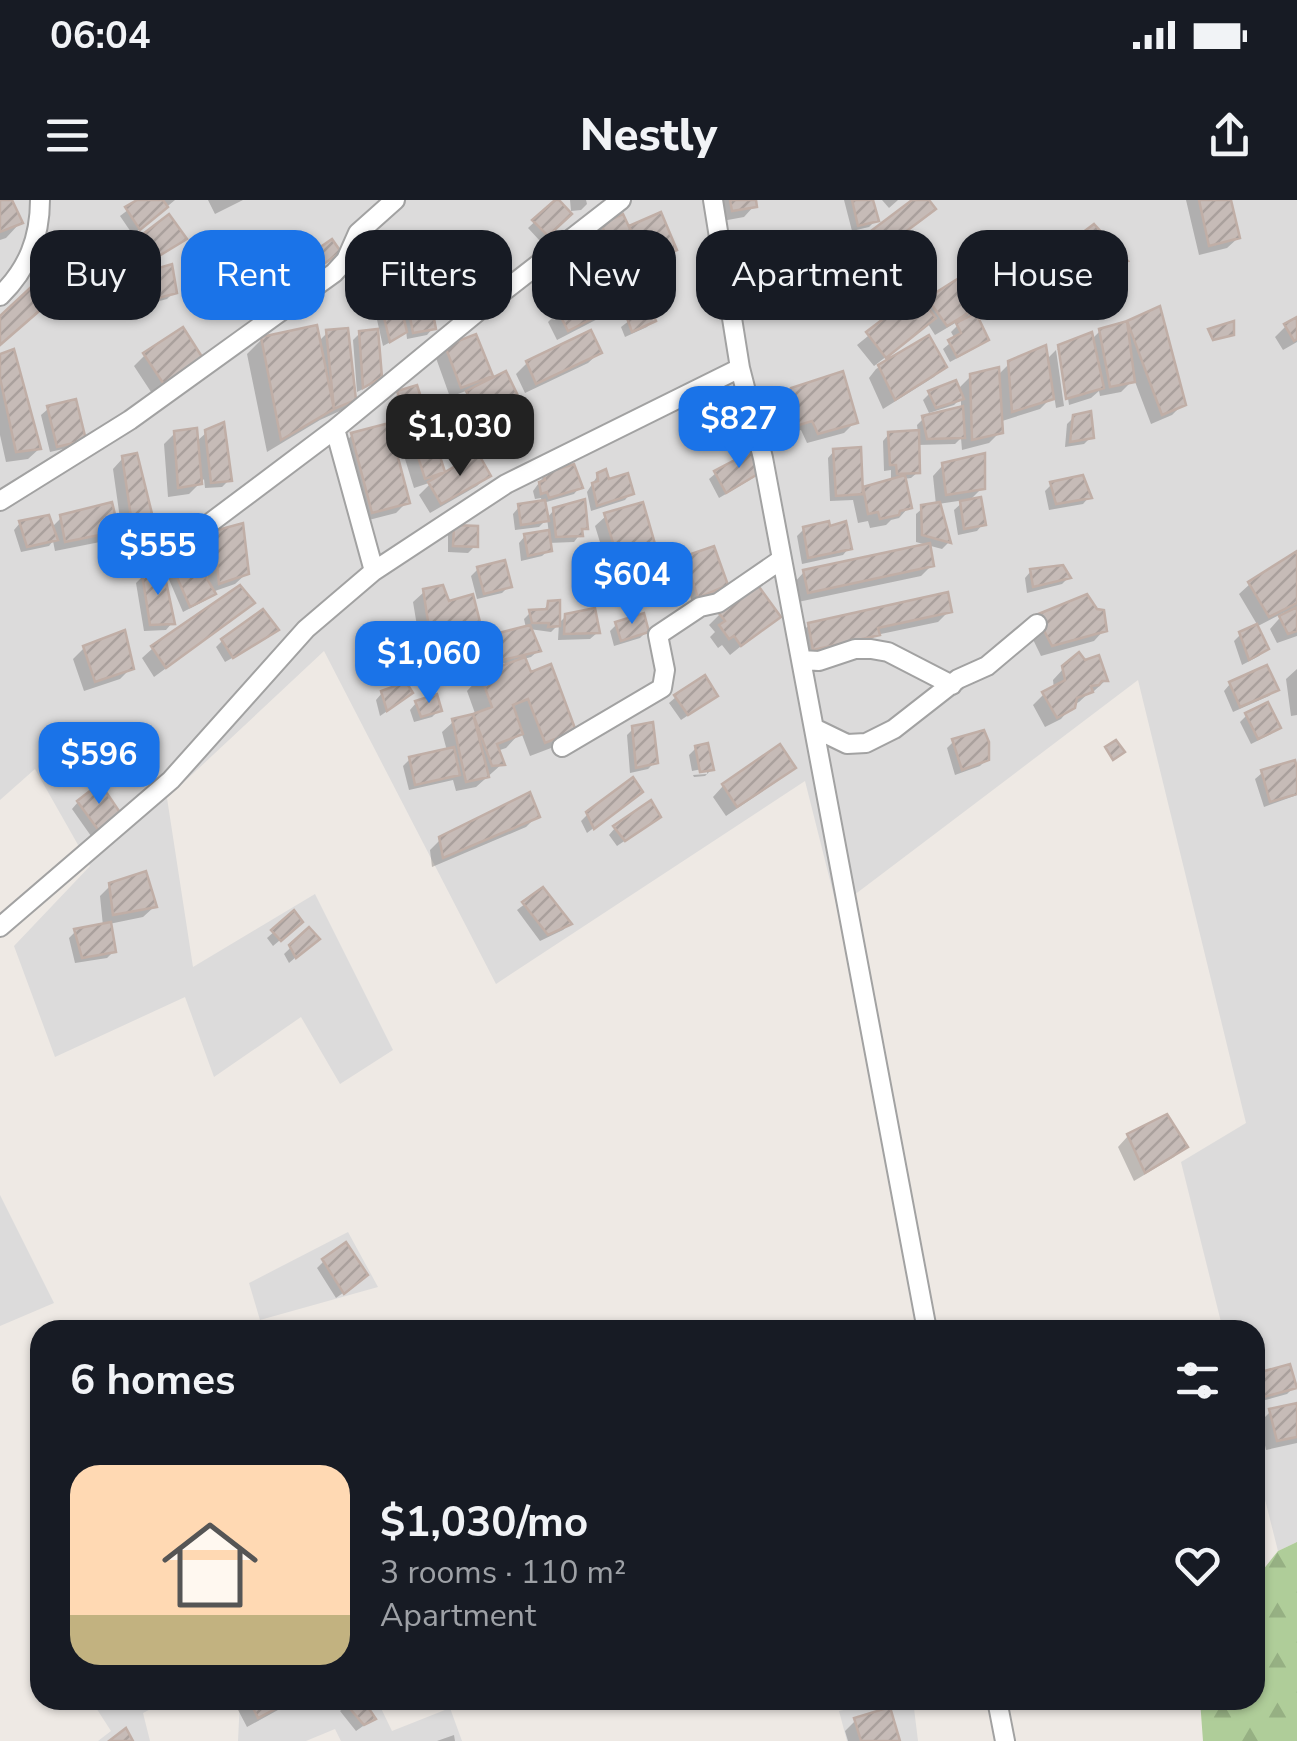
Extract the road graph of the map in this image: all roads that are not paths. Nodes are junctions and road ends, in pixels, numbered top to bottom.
1 (40, 200) edge
2 (394, 200) edge
3 (621, 200) edge
4 (712, 200) edge
5 (0, 296) edge
6 (740, 368) junction
7 (335, 429) junction
8 (0, 501) edge
9 (206, 526) dead end
10 (782, 559) junction
11 (374, 571) junction
12 (1037, 624) dead end
13 (800, 660) junction
14 (952, 685) junction
15 (814, 728) junction
16 (562, 747) dead end
17 (0, 927) edge
18 (926, 1320) edge
19 (1000, 1710) edge
20 (1005, 1741) edge

1 - 5 street
2 - 8 street
3 - 7 street
4 - 6 street
6 - 10 street
6 - 11 street
7 - 9 street
7 - 11 street
10 - 13 street
10 - 16 street
11 - 17 street
12 - 14 street
13 - 14 street
13 - 15 street
14 - 15 street
15 - 18 street
19 - 20 street

